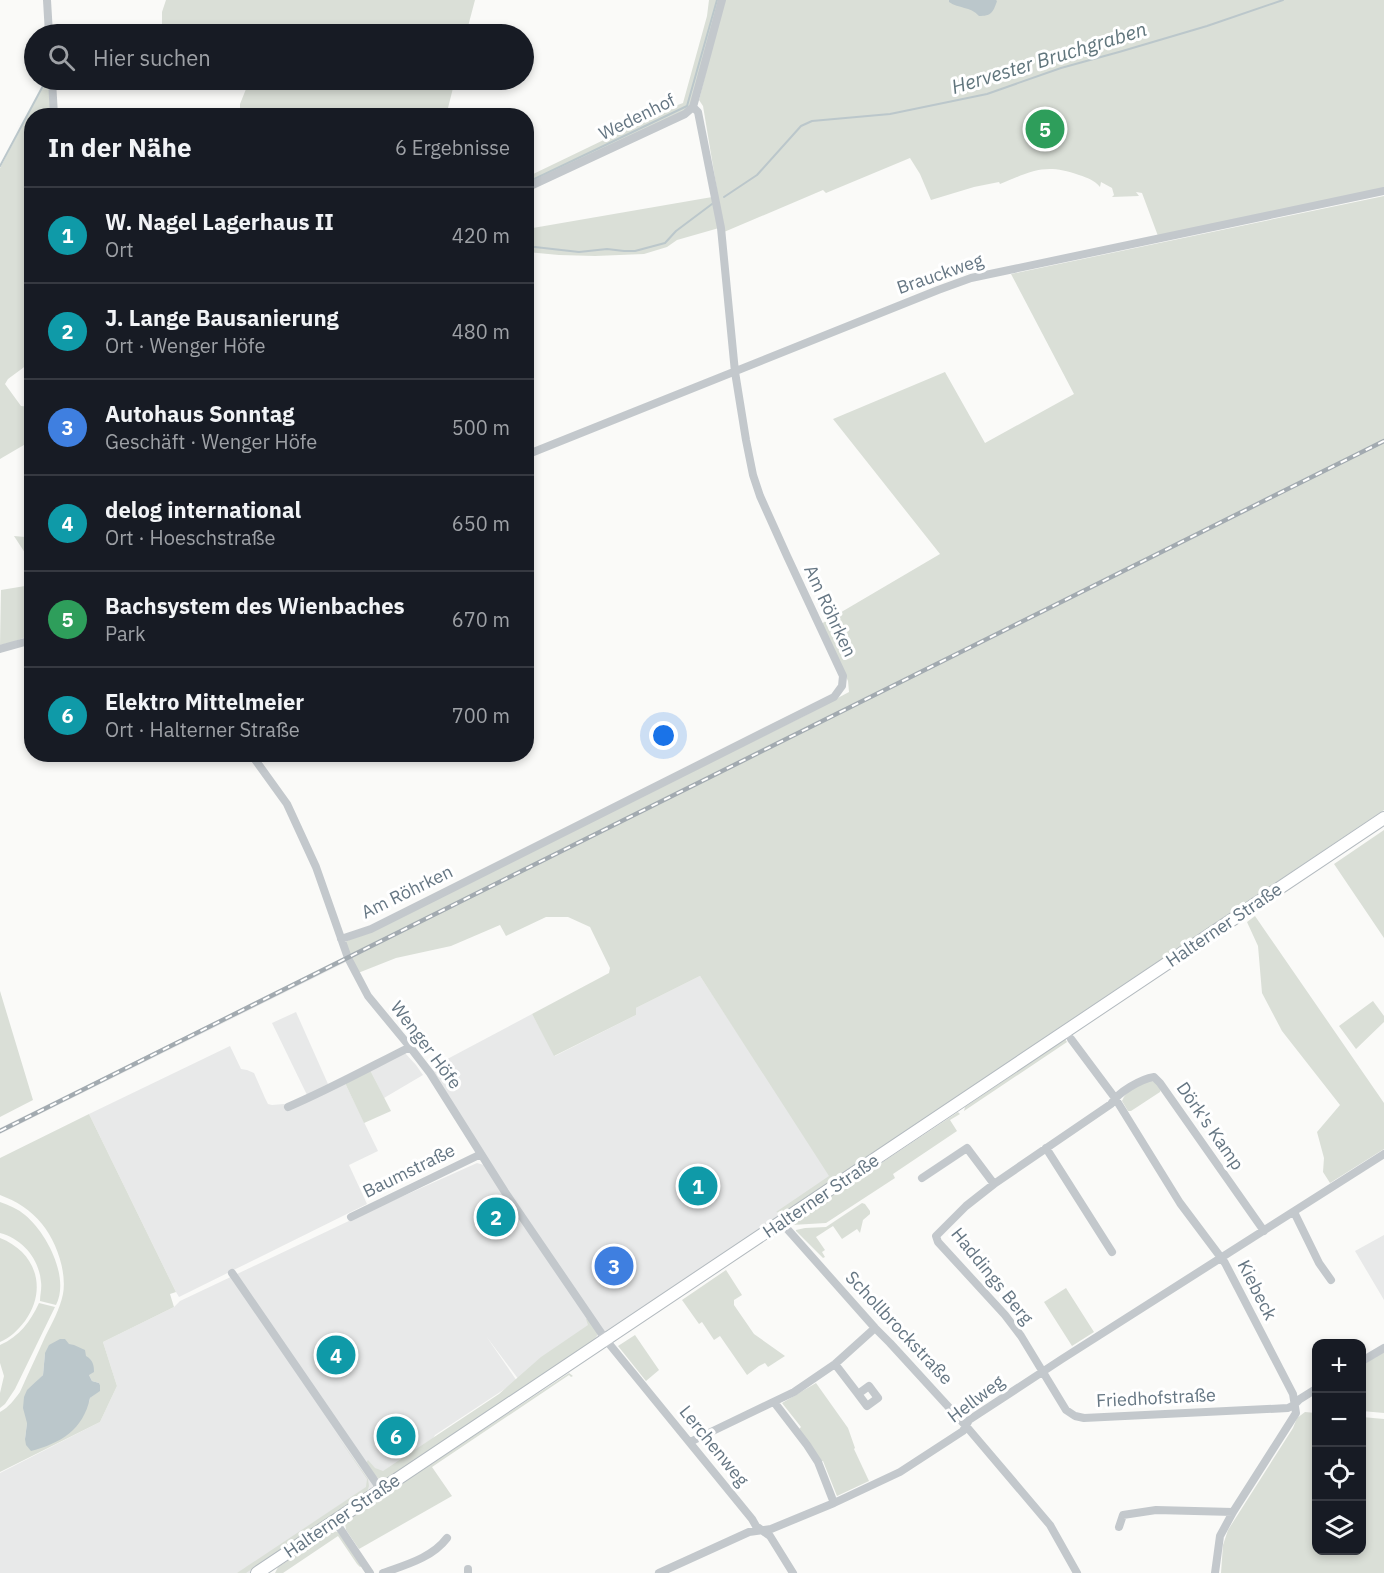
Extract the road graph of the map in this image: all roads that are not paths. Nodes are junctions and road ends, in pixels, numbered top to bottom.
1 (46, 0) edge
2 (722, 0) edge
3 (48, 24) edge
4 (53, 90) edge
5 (54, 108) edge
6 (693, 108) junction
7 (534, 184) edge
8 (1384, 191) edge
9 (735, 372) junction
10 (534, 452) edge
11 (24, 642) edge
12 (0, 649) edge
13 (257, 762) edge
14 (1384, 818) edge
15 (341, 939) junction
16 (1071, 1039) dead end
17 (410, 1047) junction
18 (1115, 1098) junction
19 (288, 1107) dead end
20 (1046, 1148) junction
21 (481, 1154) junction
22 (1384, 1154) edge
23 (922, 1178) dead end
24 (994, 1184) junction
25 (1294, 1212) junction
26 (351, 1217) dead end
27 (781, 1222) junction
28 (1264, 1231) junction
29 (1112, 1252) dead end
30 (1221, 1258) junction
31 (232, 1274) dead end
32 (1331, 1280) dead end
33 (875, 1328) junction
34 (606, 1340) junction
35 (1384, 1348) edge
36 (1366, 1359) edge
37 (835, 1364) junction
38 (1043, 1372) junction
39 (1312, 1392) edge
40 (858, 1394) dead end
41 (774, 1402) junction
42 (1294, 1405) junction
43 (966, 1426) junction
44 (690, 1442) junction
45 (381, 1490) junction
46 (834, 1503) junction
47 (1233, 1512) junction
48 (335, 1521) junction
49 (1119, 1527) dead end
50 (764, 1530) junction
51 (447, 1538) dead end
52 (257, 1573) edge
53 (370, 1573) edge
54 (382, 1573) edge
55 (658, 1573) edge
56 (793, 1573) edge
57 (1077, 1573) edge
58 (1215, 1573) edge

1 - 3 street
2 - 6 street, Wedenhof
4 - 5 street
6 - 7 street, Wedenhof
6 - 9 street, Am Röhrken
8 - 9 street, Brauckweg
9 - 10 street, Brauckweg
9 - 15 street, Am Röhrken
11 - 12 street
13 - 15 street, Wenger Höfe
14 - 27 main road, Halterner Straße
15 - 17 street, Wenger Höfe
16 - 18 street, Kiebeck
17 - 19 street
17 - 21 street, Wenger Höfe
18 - 20 street, Haddings Berg
18 - 28 street, Dörk's Kamp
18 - 30 street, Kiebeck
20 - 24 street, Haddings Berg
20 - 29 street
21 - 26 street, Baumstraße
21 - 34 street, Wenger Höfe
22 - 25 street, Hellweg
23 - 24 street
24 - 38 street, Haddings Berg
25 - 28 street, Hellweg
25 - 32 street
27 - 33 street, Schollbrockstraße
27 - 34 main road, Halterner Straße
28 - 30 street, Hellweg
30 - 38 street, Hellweg
30 - 42 street, Kiebeck
31 - 45 street
33 - 37 street
33 - 43 street, Schollbrockstraße
34 - 44 street, Lerchenweg
34 - 45 main road, Halterner Straße
35 - 36 street
37 - 40 street
37 - 41 street
38 - 42 street, Friedhofstraße
38 - 43 street, Hellweg
39 - 42 street
41 - 44 street
41 - 46 street
42 - 47 street
43 - 46 street, Hellweg
43 - 57 street, Schollbrockstraße
44 - 50 street, Lerchenweg
45 - 48 main road, Halterner Straße
46 - 50 street, Hellweg
47 - 49 street
47 - 58 street
48 - 52 main road, Halterner Straße
48 - 53 street
50 - 55 street, Hellweg
50 - 56 street, Lerchenweg
51 - 54 street

